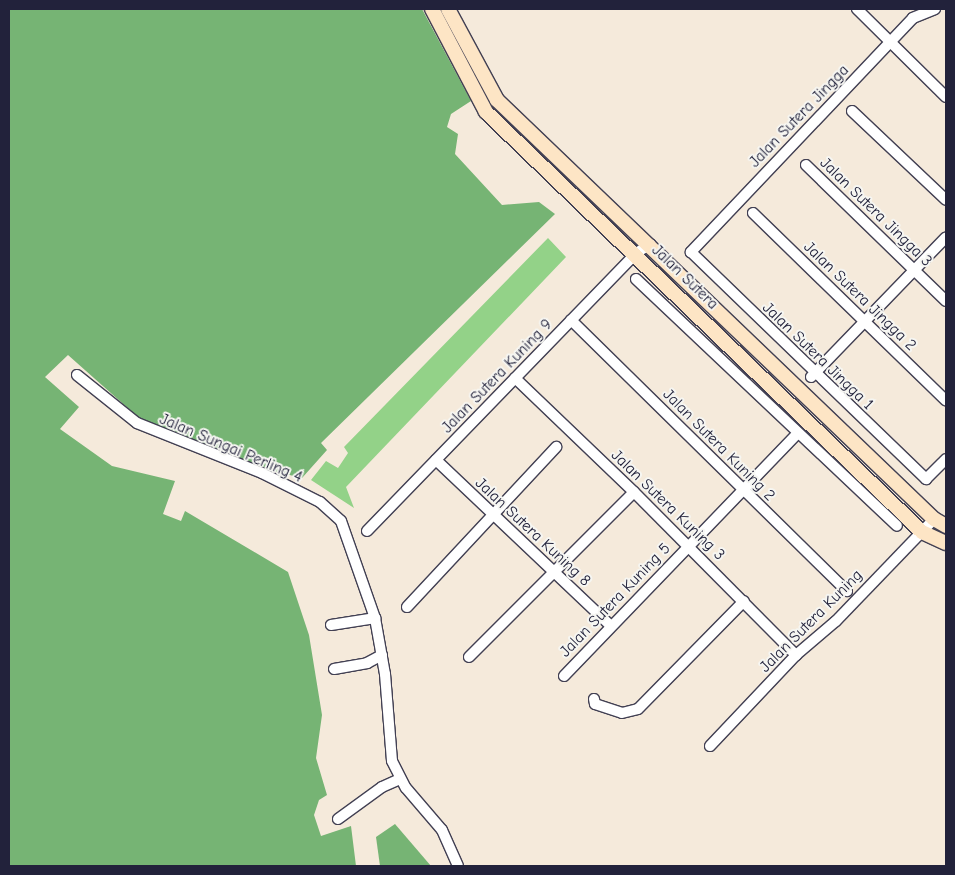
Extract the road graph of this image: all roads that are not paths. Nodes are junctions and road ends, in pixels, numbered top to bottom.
1 (432, 9) edge
2 (448, 9) edge
3 (857, 9) edge
4 (935, 9) edge
5 (890, 42) junction
6 (946, 97) edge
7 (852, 111) dead end
8 (806, 165) dead end
9 (946, 200) edge
10 (753, 213) dead end
11 (946, 237) edge
12 (651, 244) junction
13 (691, 252) joint
14 (636, 253) junction
15 (915, 270) junction
16 (636, 279) dead end
17 (946, 301) edge
18 (571, 320) junction
19 (865, 322) junction
20 (77, 375) dead end
21 (515, 378) junction
22 (808, 381) junction
23 (788, 401) junction
24 (946, 401) edge
25 (798, 433) junction
26 (556, 447) dead end
27 (946, 459) edge
28 (436, 460) junction
29 (743, 489) junction
30 (634, 492) junction
31 (494, 516) junction
32 (940, 522) edge
33 (897, 526) dead end
34 (367, 531) dead end
35 (922, 532) junction
36 (946, 544) edge
37 (688, 546) junction
38 (553, 569) junction
39 (847, 591) dead end
40 (744, 601) junction
41 (407, 606) dead end
42 (375, 618) junction
43 (331, 625) dead end
44 (610, 625) junction
45 (382, 655) junction
46 (796, 655) junction
47 (469, 657) dead end
48 (334, 669) dead end
49 (564, 676) dead end
50 (594, 698) dead end
51 (710, 746) dead end
52 (400, 779) junction
53 (338, 819) dead end
54 (458, 866) edge

1 - 14 street, Jalan Sutera
2 - 12 street, Jalan Sutera
3 - 5 street
4 - 5 street, Jalan Sutera Jingga
5 - 6 street
5 - 13 street, Jalan Sutera Jingga
7 - 9 street
8 - 15 street, Jalan Sutera Jingga 3
10 - 19 street, Jalan Sutera Jingga 2
11 - 15 street
12 - 14 street, Jalan Sutera Kuning 9
12 - 22 street, Jalan Sutera
13 - 22 street, Jalan Sutera Jingga 1
14 - 18 street, Jalan Sutera Kuning 9
14 - 23 street, Jalan Sutera
15 - 17 street, Jalan Sutera Jingga 3
15 - 19 street
16 - 25 street
18 - 21 street, Jalan Sutera Kuning 9
18 - 29 street, Jalan Sutera Kuning 2
19 - 22 street
19 - 24 street, Jalan Sutera Jingga 2
20 - 42 street, Jalan Sungai Perling 4
21 - 28 street, Jalan Sutera Kuning 9
21 - 30 street, Jalan Sutera Kuning 3
22 - 23 street
22 - 27 street, Jalan Sutera Jingga 1
22 - 32 street, Jalan Sutera
23 - 35 street, Jalan Sutera
25 - 29 street, Jalan Sutera Kuning 5
25 - 33 street
26 - 31 street
28 - 31 street, Jalan Sutera Kuning 8
28 - 34 street, Jalan Sutera Kuning 9
29 - 37 street, Jalan Sutera Kuning 5
29 - 39 street, Jalan Sutera Kuning 2
30 - 37 street, Jalan Sutera Kuning 3
30 - 38 street
31 - 38 street, Jalan Sutera Kuning 8
31 - 41 street
32 - 35 street, Jalan Sutera Kuning
35 - 36 street, Jalan Sutera
35 - 46 street, Jalan Sutera Kuning
37 - 40 street, Jalan Sutera Kuning 3
37 - 44 street, Jalan Sutera Kuning 5
38 - 44 street, Jalan Sutera Kuning 8
38 - 47 street
40 - 46 street, Jalan Sutera Kuning 3
40 - 50 street
42 - 43 street
42 - 45 street, Jalan Sungai Perling 4
44 - 49 street, Jalan Sutera Kuning 5
45 - 48 street
45 - 52 street, Jalan Sungai Perling 4
46 - 51 street, Jalan Sutera Kuning
52 - 53 street
52 - 54 street, Jalan Sungai Perling 4

